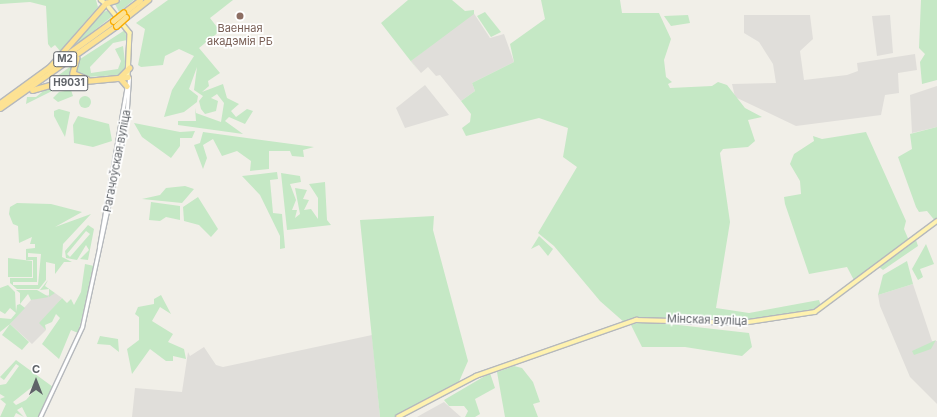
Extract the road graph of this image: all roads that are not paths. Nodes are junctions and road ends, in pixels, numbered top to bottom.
1 (116, 0) edge
2 (140, 0) edge
3 (148, 0) edge
4 (106, 4) edge
5 (125, 15) junction
6 (114, 24) junction
7 (79, 55) junction
8 (129, 68) junction
9 (128, 77) junction
10 (39, 78) junction
11 (121, 78) junction
12 (126, 86) junction
13 (20, 96) junction
14 (0, 103) edge
15 (0, 108) edge
16 (937, 221) edge
17 (99, 250) junction
18 (40, 417) edge
19 (398, 417) edge

1 - 4 highway, Н9031
2 - 5 highway, М2
3 - 5 highway, М2
4 - 8 main road, Рагачоўская вуліца
4 - 10 highway, Н9031
5 - 6 highway, М2, bridge
6 - 7 highway, М2
6 - 10 highway, М2
7 - 11 highway, Н9031
7 - 13 highway, М2
8 - 9 main road, Рагачоўская вуліца
8 - 11 highway
9 - 11 highway, Н9031
9 - 12 street, Рагачоўская вуліца
9 - 17 street, Рагачоўская вуліца
10 - 14 highway, М2
11 - 12 highway
11 - 13 highway, Н9031
12 - 17 street, Рагачоўская вуліца
13 - 15 highway, М2
16 - 19 main road, Мінская вуліца
17 - 18 street, Рагачоўская вуліца

